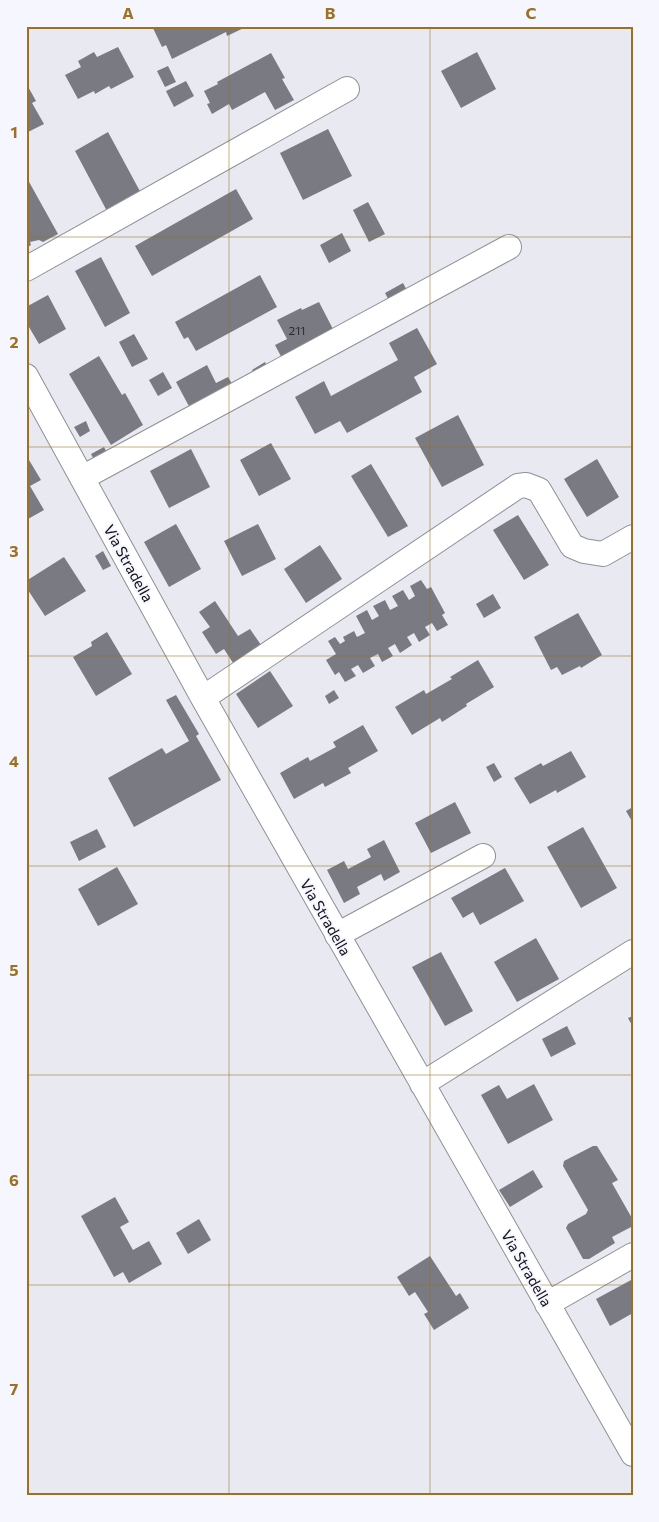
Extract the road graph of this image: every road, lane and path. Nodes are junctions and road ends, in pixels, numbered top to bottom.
1 (347, 89) dead end
2 (509, 248) dead end
3 (26, 269) edge
4 (29, 389) edge
5 (82, 478) junction
6 (633, 537) edge
7 (203, 698) junction
8 (483, 856) dead end
9 (337, 936) junction
10 (633, 952) edge
11 (422, 1084) junction
12 (633, 1255) edge
13 (547, 1304) junction
14 (633, 1454) edge

1 - 3 street
2 - 5 street
4 - 5 street, Via Stradella
5 - 7 street, Via Stradella
6 - 7 street
7 - 9 street, Via Stradella
8 - 9 street
9 - 11 street, Via Stradella
10 - 11 street
11 - 13 street, Via Stradella
12 - 13 street
13 - 14 street, Via Stradella

